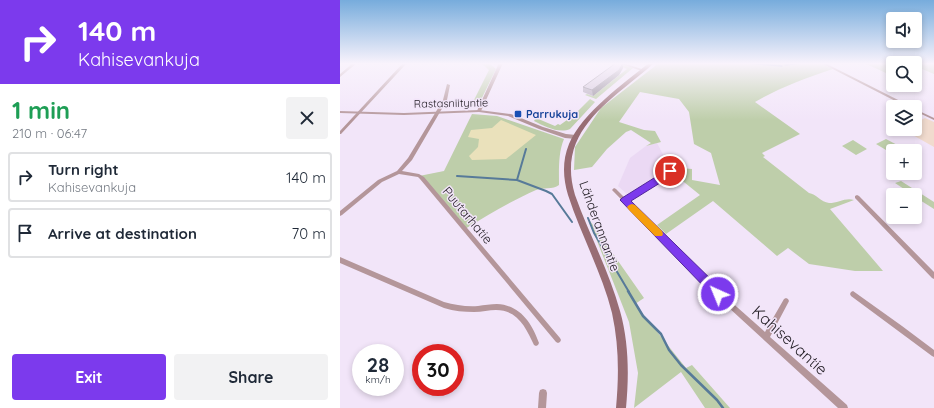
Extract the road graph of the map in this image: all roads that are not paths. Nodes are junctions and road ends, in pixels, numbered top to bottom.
1 (388, 82) edge
2 (492, 82) edge
3 (628, 82) edge
4 (861, 82) edge
5 (448, 85) dead end
6 (896, 100) edge
7 (479, 111) junction
8 (340, 112) edge
9 (359, 113) junction
10 (437, 113) junction
11 (922, 113) edge
12 (934, 119) edge
13 (340, 133) edge
14 (576, 137) junction
15 (670, 171) dead end
16 (399, 172) junction
17 (614, 190) dead end
18 (856, 197) dead end
19 (625, 200) junction
20 (340, 214) edge
21 (340, 260) edge
22 (934, 276) edge
23 (853, 294) dead end
24 (786, 302) dead end
25 (766, 338) junction
26 (558, 340) dead end
27 (536, 343) dead end
28 (934, 354) edge
29 (543, 393) dead end
30 (542, 408) edge
31 (621, 408) edge
32 (844, 408) edge

1 - 9 street
2 - 7 street
3 - 14 main road, Lähderannantie
4 - 6 street
5 - 10 street
7 - 10 street, Rastasniityntie
7 - 14 street, Rastasniityntie
8 - 9 street, Rastasniityntie
9 - 10 street, Rastasniityntie
9 - 13 street
10 - 16 street
11 - 12 street
14 - 31 main road, Lähderannantie
15 - 19 street
16 - 20 street
16 - 26 street, Puutarhatie
17 - 19 street, Kahisevantie
18 - 22 street
19 - 25 street, Kahisevantie
21 - 27 street
23 - 28 street
24 - 25 street
25 - 32 street, Kahisevantie
29 - 30 street

